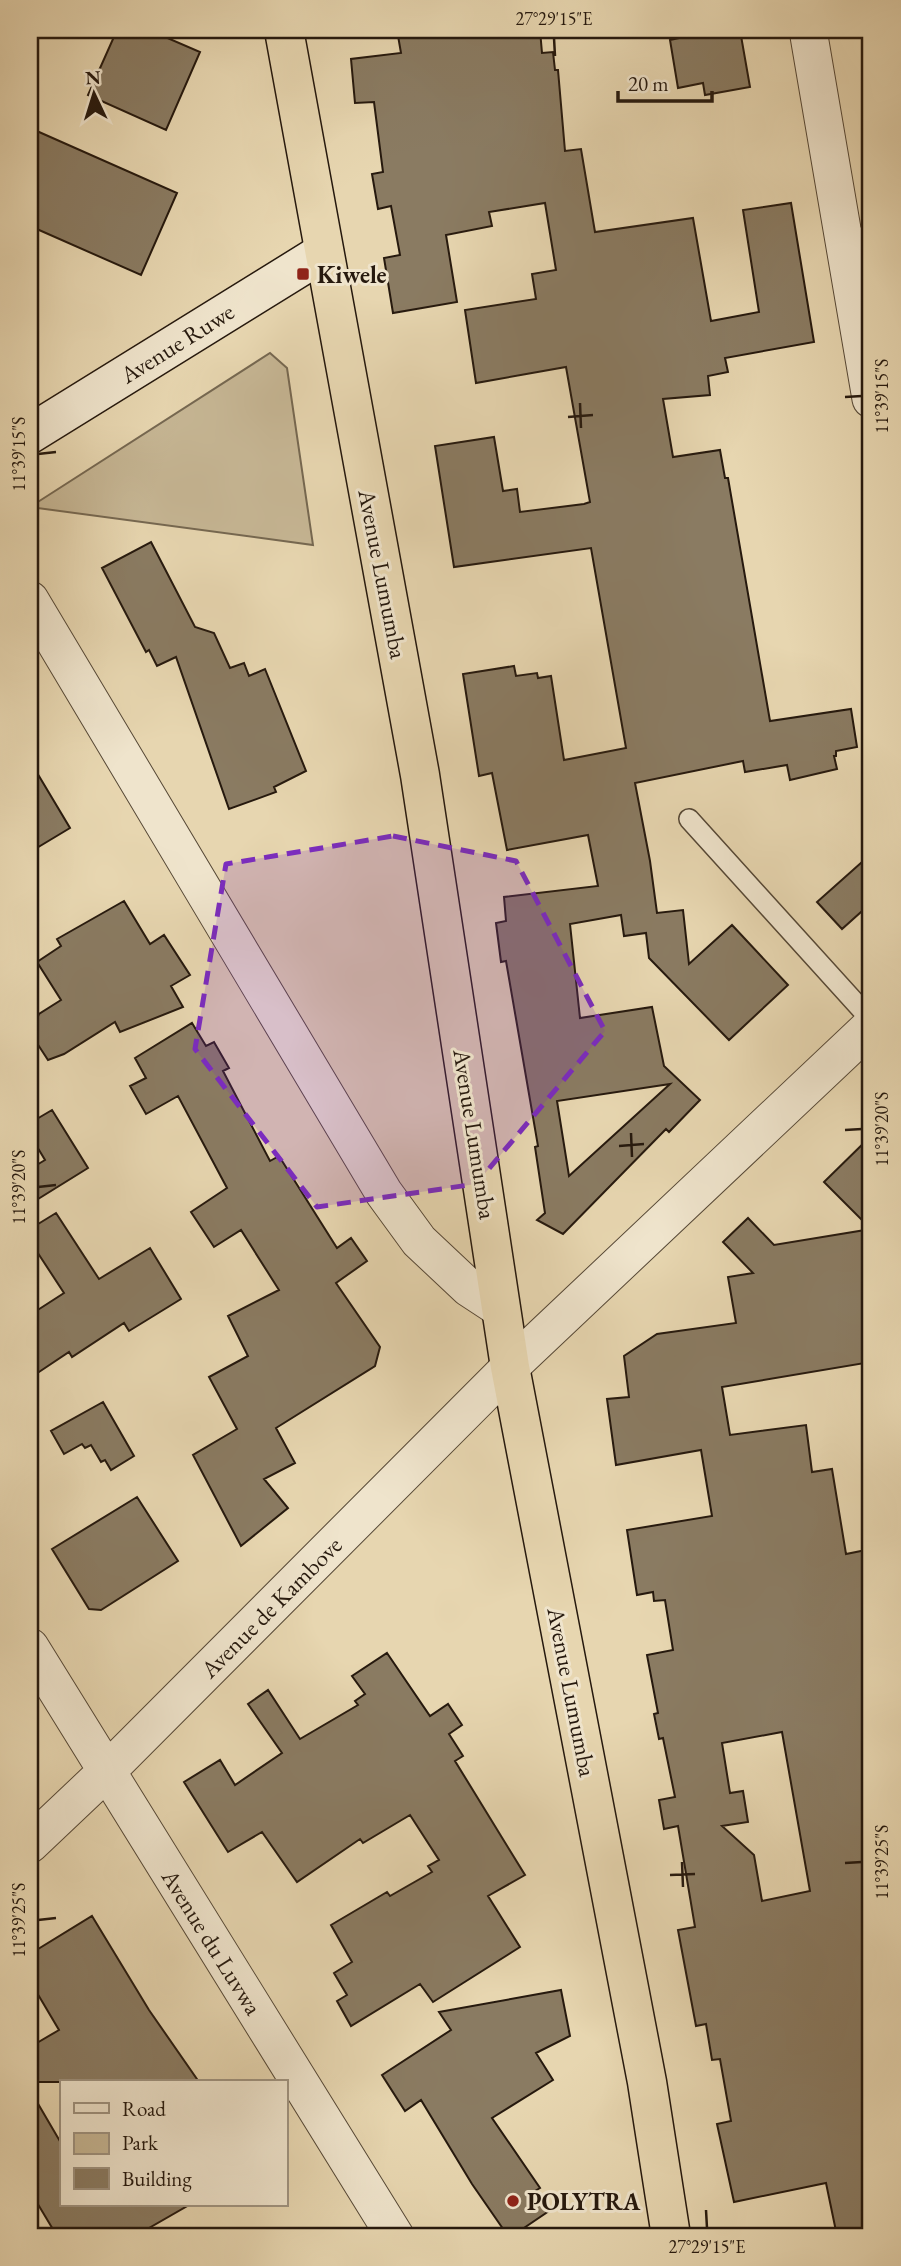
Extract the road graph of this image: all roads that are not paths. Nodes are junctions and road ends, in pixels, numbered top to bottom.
1 (284, 30) edge
2 (808, 30) edge
3 (858, 237) edge
4 (324, 252) junction
5 (871, 399) edge
6 (30, 434) edge
7 (30, 600) edge
8 (689, 819) dead end
9 (871, 1020) edge
10 (871, 1026) edge
11 (501, 1309) junction
12 (510, 1367) junction
13 (30, 1647) edge
14 (106, 1772) junction
15 (30, 1844) edge
16 (395, 2236) edge
17 (671, 2236) edge

1 - 4 highway, Avenue Lumumba
2 - 3 street
3 - 5 street
4 - 6 street, Avenue Ruwe
4 - 11 highway, Avenue Lumumba
7 - 11 street
8 - 9 lane
10 - 12 street, Avenue de Kambove
11 - 12 highway, Avenue Lumumba
12 - 14 street, Avenue de Kambove
12 - 17 highway, Avenue Lumumba
13 - 14 street, Avenue du Luvwa
14 - 15 street, Avenue de Kambove
14 - 16 street, Avenue du Luvwa

